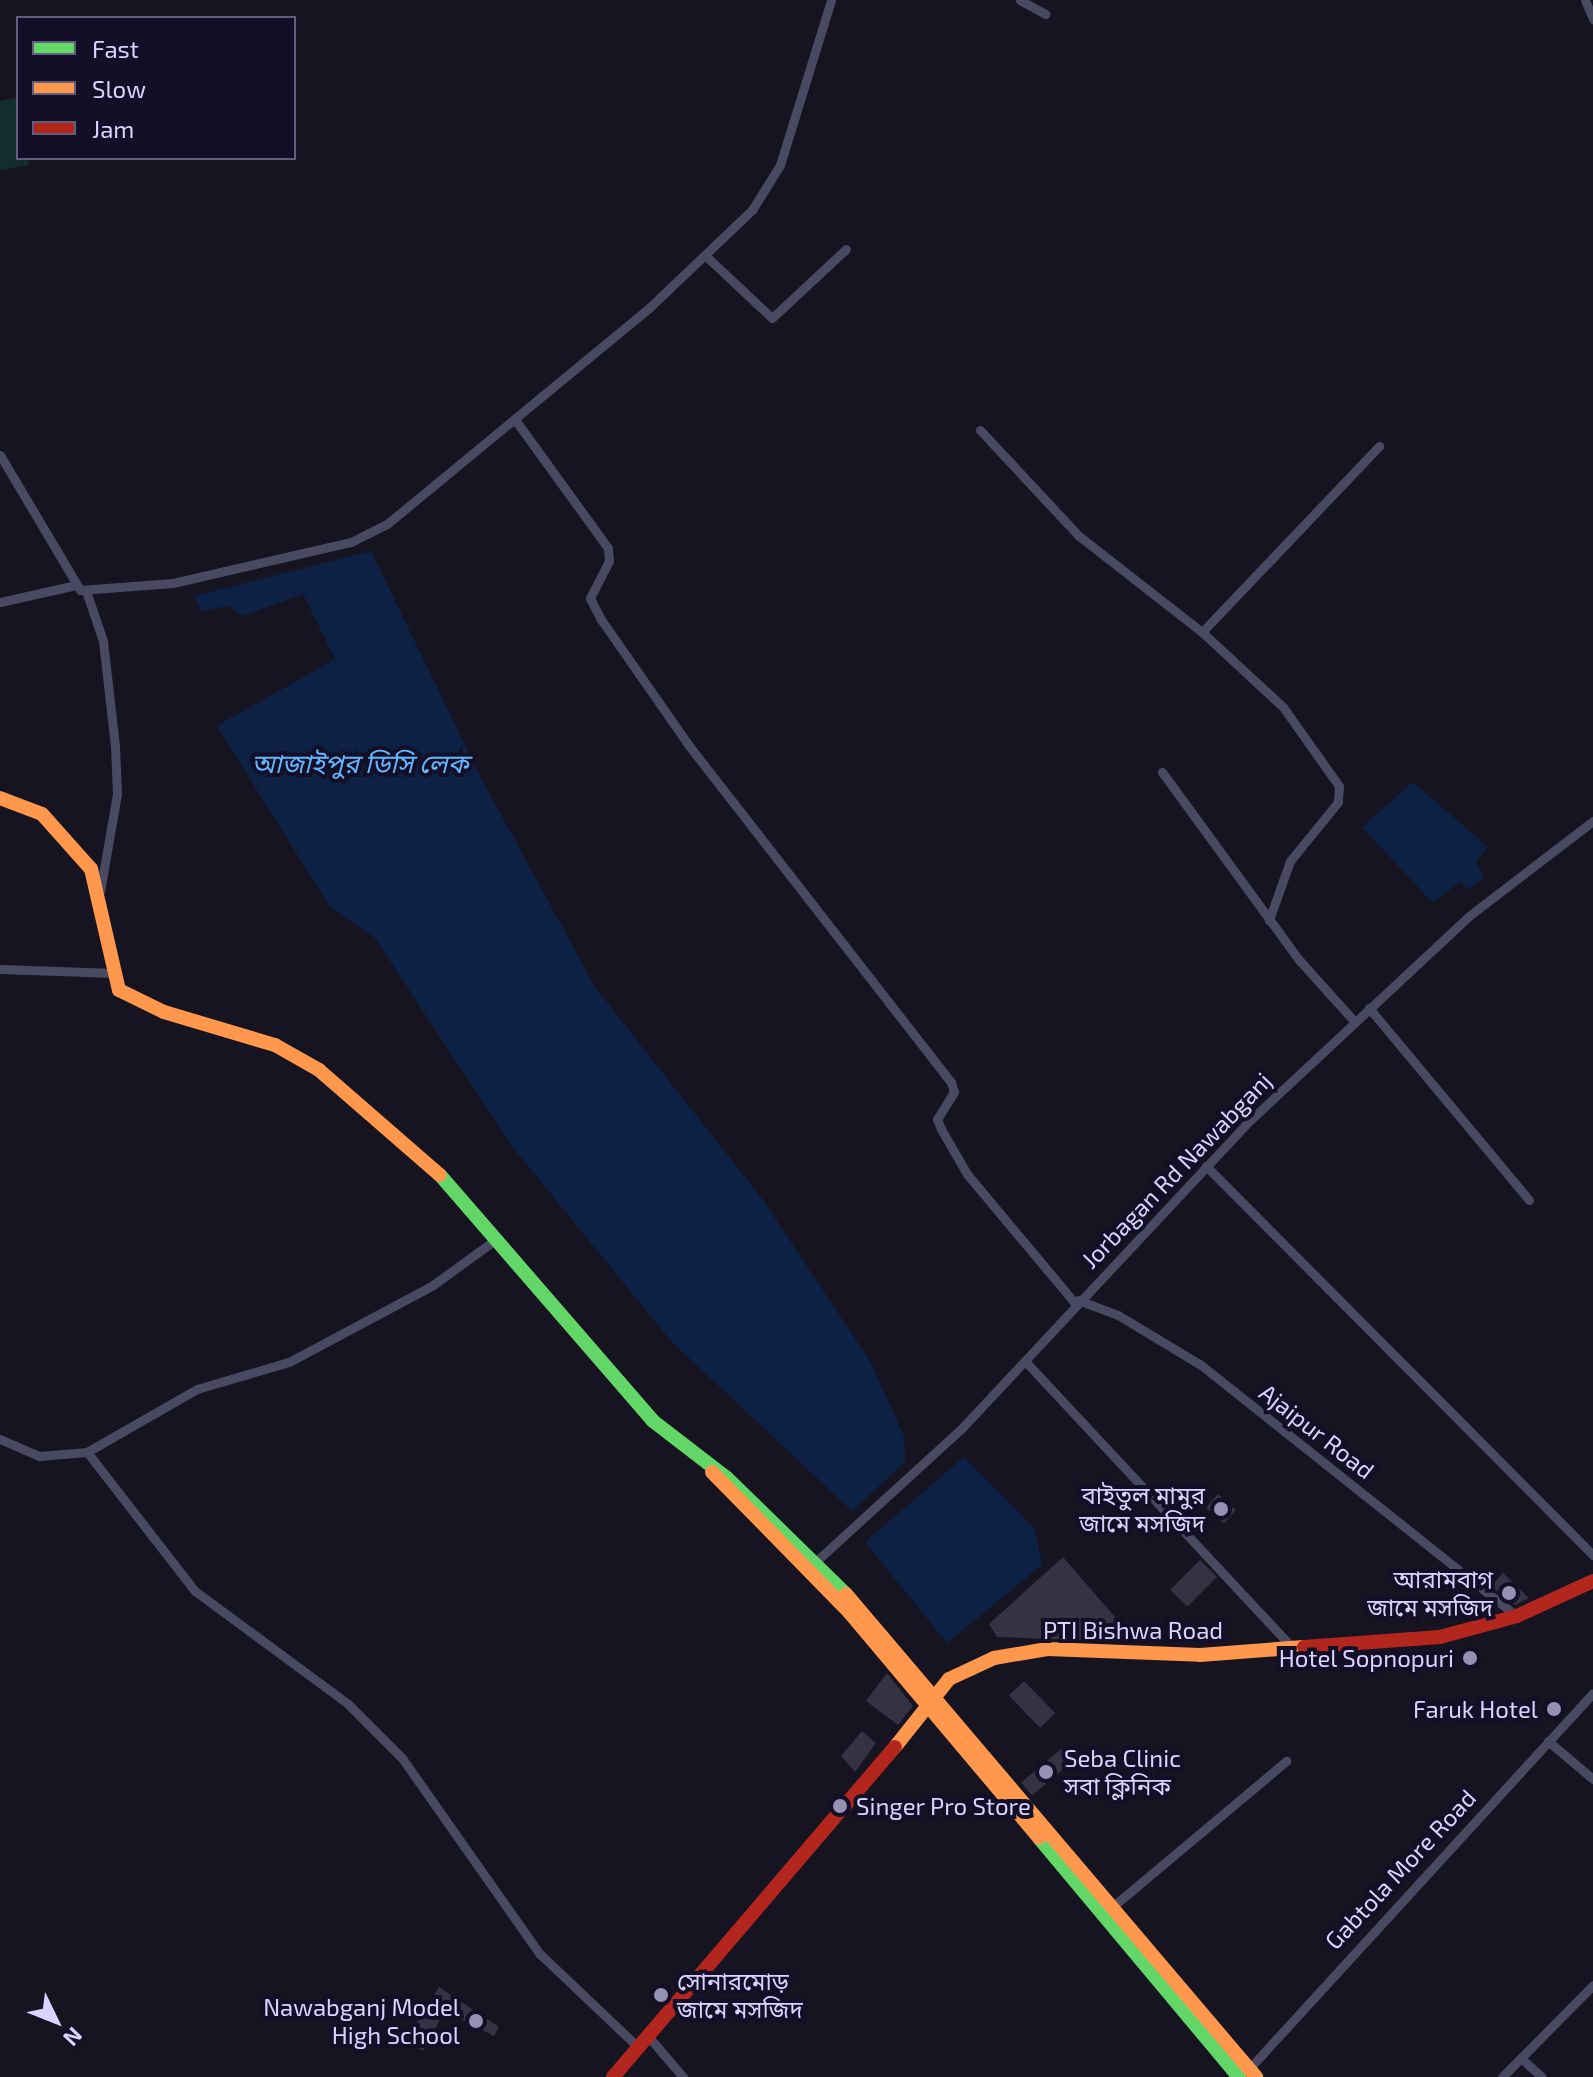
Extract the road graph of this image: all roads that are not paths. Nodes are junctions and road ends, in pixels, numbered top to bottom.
1 (831, 0) edge
2 (1020, 0) edge
3 (1585, 0) edge
4 (1045, 14) dead end
5 (1593, 19) edge
6 (846, 249) dead end
7 (707, 257) junction
8 (516, 421) junction
9 (980, 430) dead end
10 (1379, 446) dead end
11 (0, 455) edge
12 (76, 585) junction
13 (86, 591) junction
14 (0, 602) edge
15 (1202, 632) junction
16 (1162, 772) dead end
17 (0, 798) edge
18 (1593, 821) edge
19 (99, 905) junction
20 (1269, 920) junction
21 (0, 969) edge
22 (115, 973) junction
23 (1369, 1008) junction
24 (1354, 1021) junction
25 (1206, 1166) junction
26 (1529, 1200) dead end
27 (495, 1240) junction
28 (1077, 1302) junction
29 (1025, 1361) junction
30 (0, 1439) edge
31 (87, 1452) junction
32 (1593, 1555) edge
33 (812, 1564) junction
34 (1593, 1581) edge
35 (1517, 1616) junction
36 (1295, 1650) junction
37 (1593, 1693) edge
38 (929, 1698) junction
39 (1548, 1741) junction
40 (1286, 1761) dead end
41 (1593, 1779) edge
42 (1107, 1912) junction
43 (1593, 1985) edge
44 (643, 2041) junction
45 (1523, 2060) junction
46 (1247, 2074) edge
47 (613, 2077) edge
48 (683, 2077) edge
49 (1502, 2077) edge
50 (1542, 2077) edge

1 - 7 street
2 - 4 street
3 - 5 street
6 - 7 street
7 - 8 street
8 - 13 street
8 - 28 street
9 - 15 street
10 - 15 street
11 - 12 street
12 - 13 street
12 - 14 street
13 - 19 street
15 - 20 street
16 - 20 street
17 - 19 main road
18 - 23 street, Jorbagan Rd Nawabganj
19 - 22 main road
20 - 24 street
21 - 22 street
22 - 27 main road
23 - 24 street, Jorbagan Rd Nawabganj
23 - 26 street
24 - 25 street, Jorbagan Rd Nawabganj
25 - 28 street, Jorbagan Rd Nawabganj
25 - 32 street
27 - 31 street
27 - 33 main road
28 - 29 street, Jorbagan Rd Nawabganj
28 - 35 street, Ajaipur Road
29 - 33 street, Jorbagan Rd Nawabganj
29 - 36 street
30 - 31 street
31 - 44 street
33 - 38 main road
34 - 35 main road, PTI Bishwa Road
35 - 36 main road, PTI Bishwa Road
36 - 38 main road, PTI Bishwa Road
37 - 39 street, Gabtola More Road
38 - 42 main road
38 - 44 main road, PTI Bishwa Road
39 - 41 street
39 - 46 street, Gabtola More Road
40 - 42 street
42 - 46 main road
43 - 45 street
44 - 47 main road, PTI Bishwa Road
44 - 48 street
45 - 49 street
45 - 50 street

